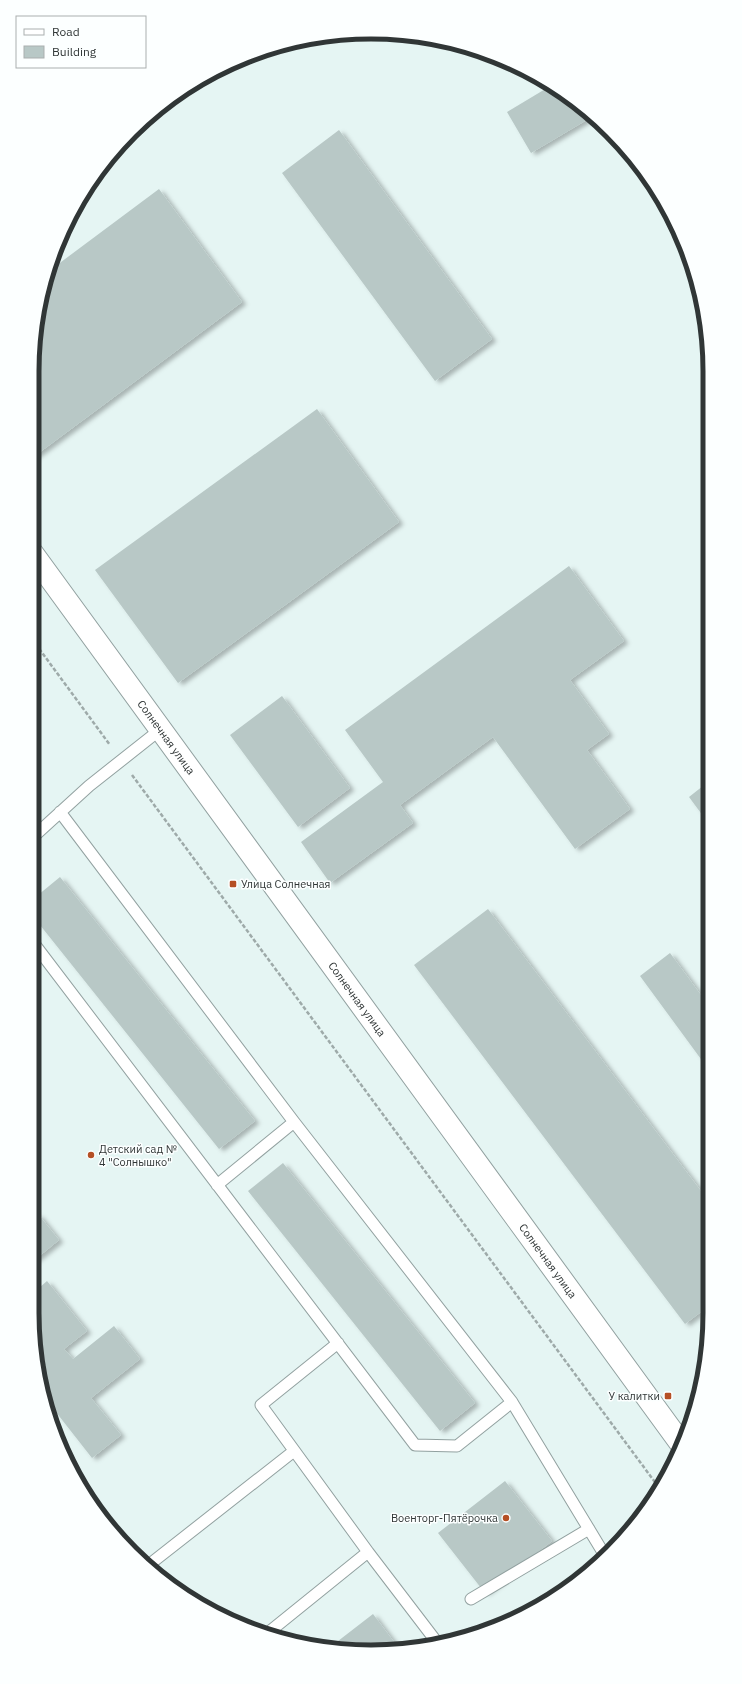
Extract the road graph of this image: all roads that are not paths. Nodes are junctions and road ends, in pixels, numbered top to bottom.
1 (39, 563) edge
2 (161, 729) junction
3 (60, 812) junction
4 (39, 832) edge
5 (39, 950) edge
6 (294, 1122) junction
7 (217, 1185) junction
8 (338, 1343) junction
9 (512, 1402) junction
10 (678, 1440) edge
11 (294, 1450) junction
12 (589, 1529) junction
13 (602, 1551) edge
14 (368, 1552) junction
15 (152, 1563) edge
16 (471, 1599) dead end
17 (272, 1630) edge
18 (435, 1639) edge

1 - 2 street, Солнечная улица
2 - 3 lane
2 - 10 street, Солнечная улица
3 - 4 lane
3 - 6 lane
5 - 7 lane
6 - 7 lane
6 - 9 lane
7 - 8 lane
8 - 9 lane
8 - 11 lane
9 - 12 lane
11 - 14 lane
11 - 15 lane
12 - 13 lane
12 - 16 lane
14 - 17 lane
14 - 18 lane

